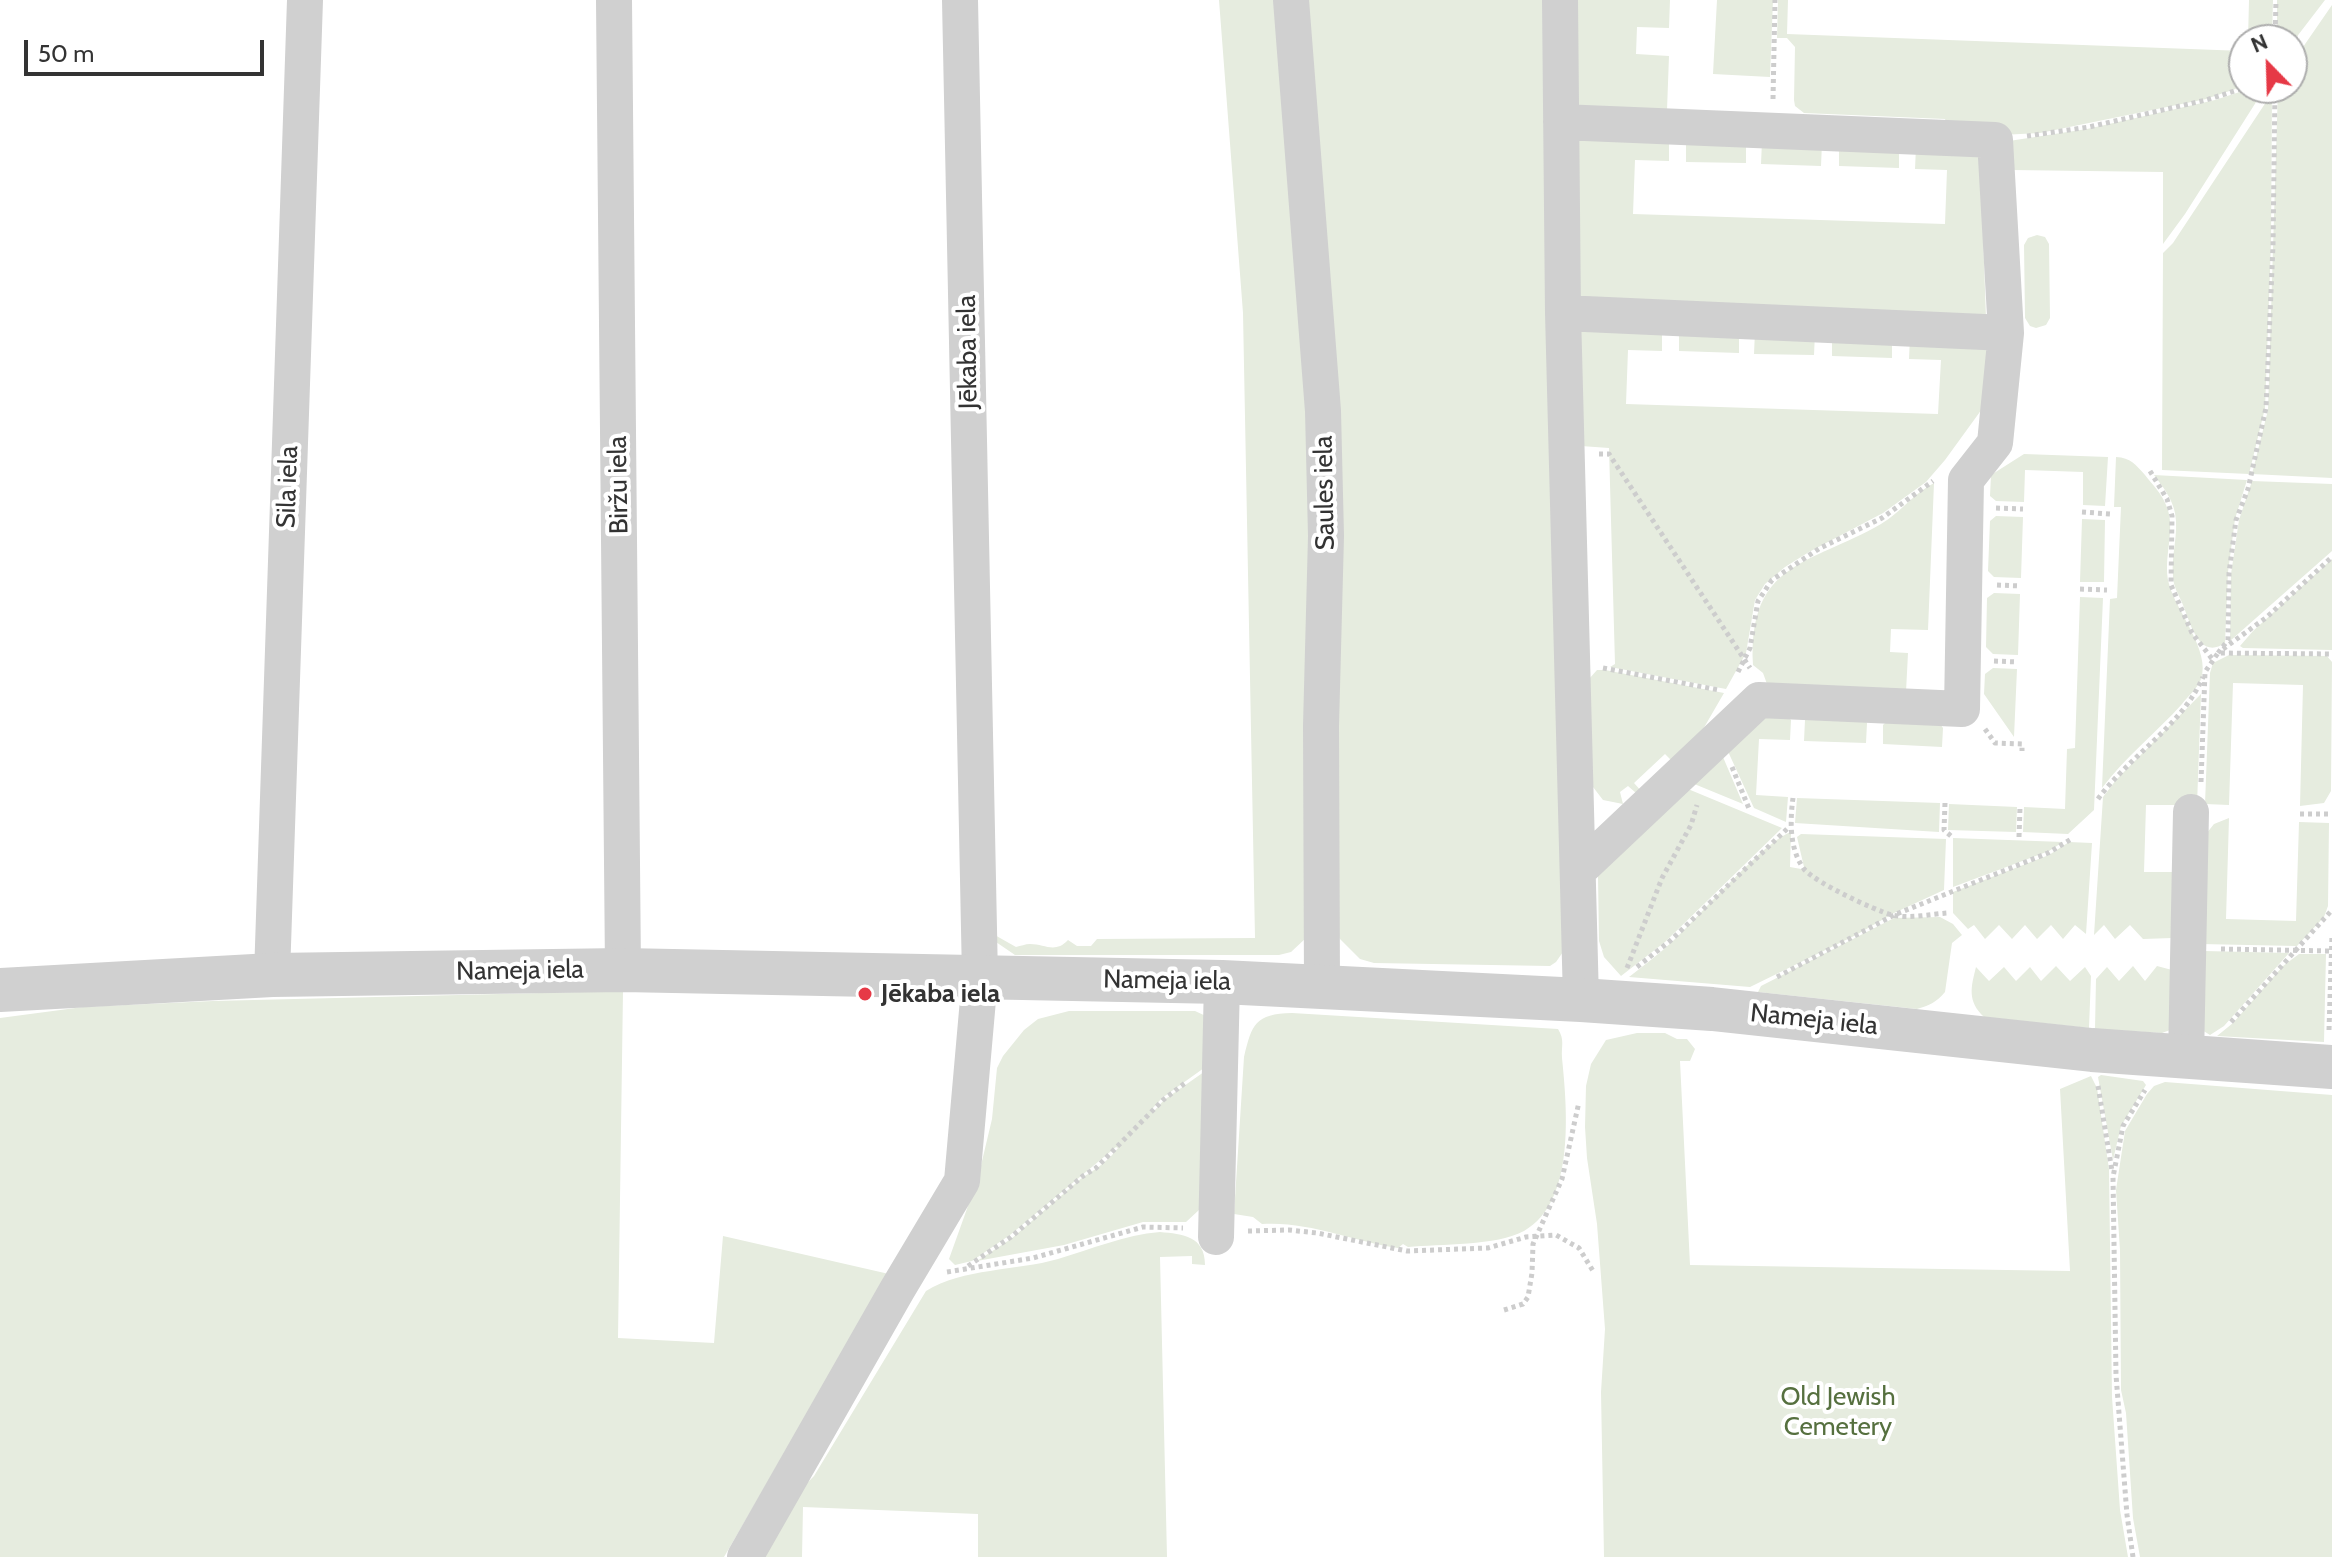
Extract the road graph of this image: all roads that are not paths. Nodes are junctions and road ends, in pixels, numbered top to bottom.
1 (305, 0) edge
2 (614, 0) edge
3 (960, 0) edge
4 (1291, 0) edge
5 (1560, 0) edge
6 (1561, 122) junction
7 (1563, 313) junction
8 (2006, 333) junction
9 (2191, 812) road end
10 (1579, 870) junction
11 (623, 970) junction
12 (272, 975) junction
13 (980, 977) junction
14 (1222, 982) junction
15 (1322, 987) junction
16 (0, 990) edge
17 (1581, 1000) junction
18 (2186, 1058) junction
19 (2330, 1067) edge
20 (1216, 1237) dead end
21 (745, 1557) edge

1 - 12 street, Sila iela
2 - 11 street, Biržu iela
3 - 13 street, Jēkaba iela
4 - 15 street, Saules iela
5 - 6 street
6 - 7 street
6 - 8 street
7 - 8 street
7 - 10 street
8 - 10 street
9 - 18 street
10 - 17 street
11 - 12 street, Nameja iela
11 - 13 street, Nameja iela
12 - 16 street, Nameja iela
13 - 14 street, Nameja iela
13 - 21 street, Jēkaba iela
14 - 15 street, Nameja iela
14 - 20 street
15 - 17 street, Nameja iela
17 - 18 street, Nameja iela
18 - 19 street, Nameja iela

